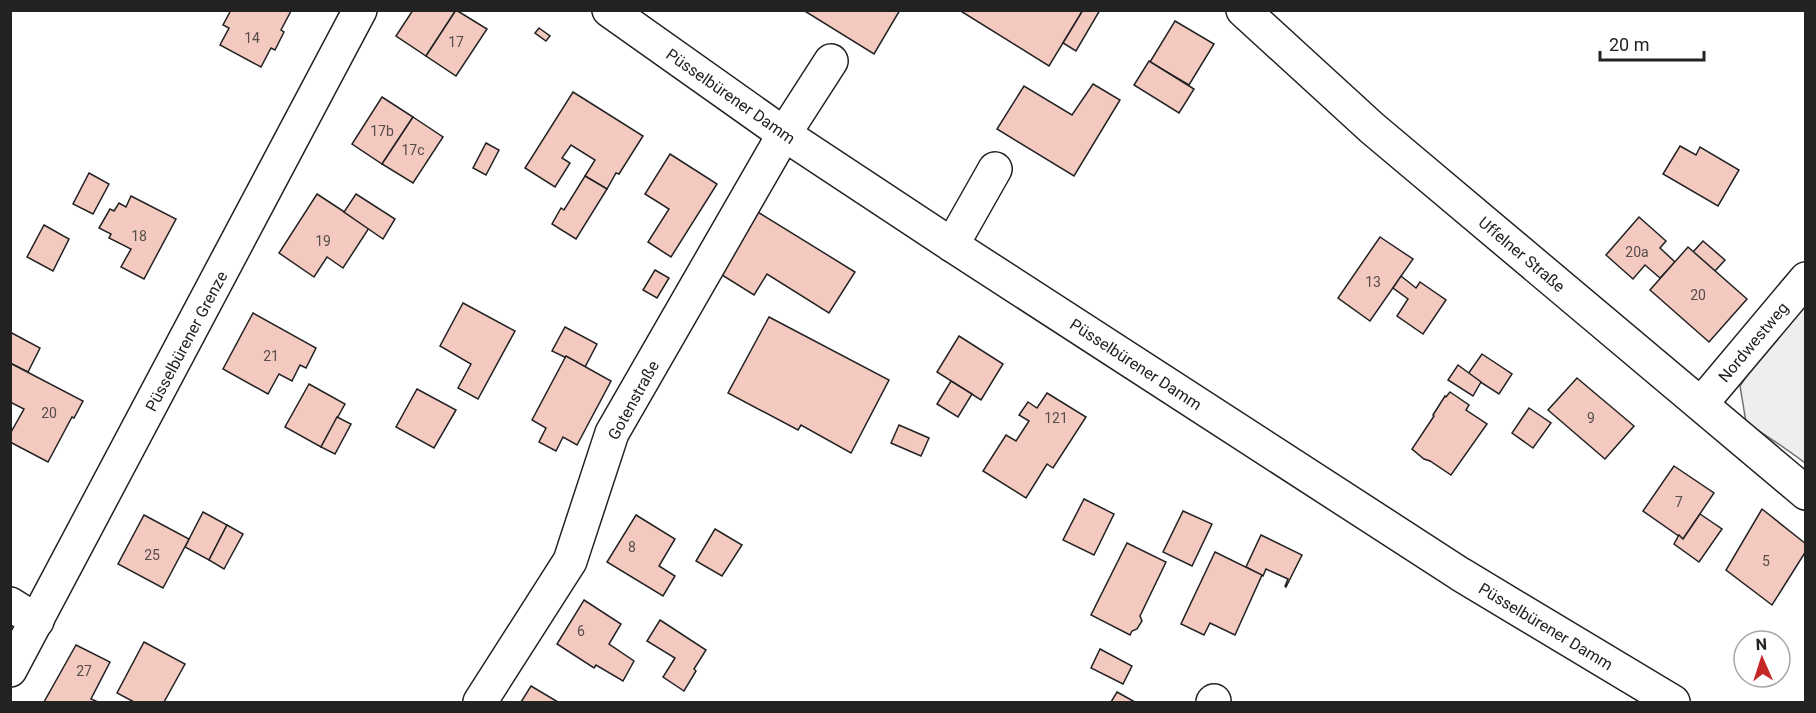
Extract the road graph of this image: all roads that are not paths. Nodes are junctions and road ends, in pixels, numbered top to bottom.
1 (360, 10) edge
2 (609, 10) edge
3 (1243, 10) edge
4 (831, 61) dead end
5 (784, 134) junction
6 (995, 169) dead end
7 (952, 245) junction
8 (1806, 279) edge
9 (1701, 404) junction
10 (1806, 493) edge
11 (10, 604) edge
12 (38, 621) junction
13 (10, 670) edge
14 (480, 702) edge
15 (1672, 702) edge

1 - 12 street, Püsselbürener Grenze
2 - 5 street, Püsselbürener Damm
3 - 9 street, Uffelner Straße
4 - 5 street, Gotenstraße
5 - 7 street, Püsselbürener Damm
5 - 14 street, Gotenstraße
6 - 7 street
7 - 15 street, Püsselbürener Damm
8 - 9 street, Nordwestweg
9 - 10 street, Uffelner Straße
11 - 12 street
12 - 13 street, Püsselbürener Grenze

